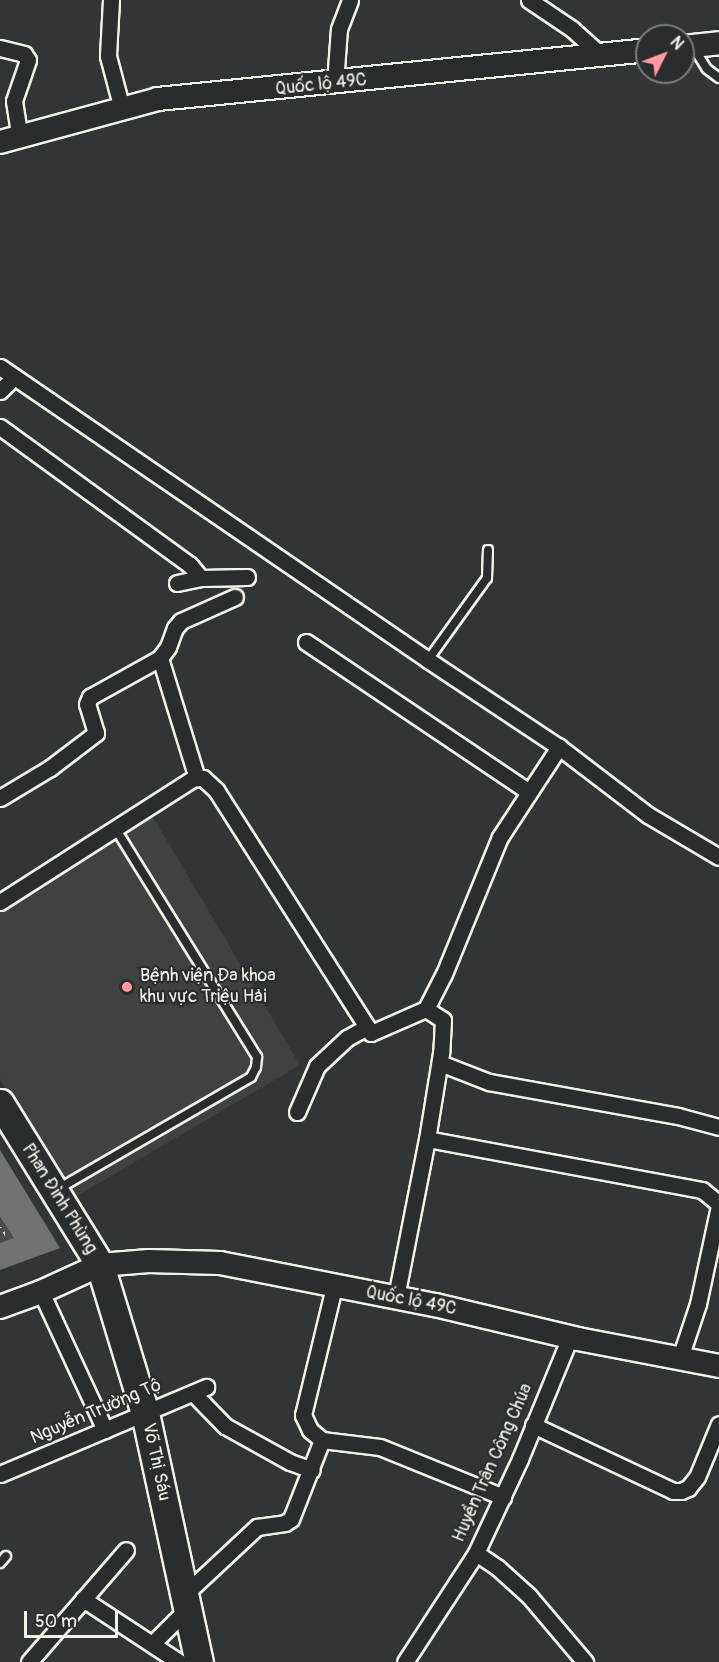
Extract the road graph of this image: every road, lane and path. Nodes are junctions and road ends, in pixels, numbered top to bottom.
1 (111, 0) edge
2 (350, 0) edge
3 (529, 0) edge
4 (719, 44) edge
5 (695, 46) edge
6 (0, 48) edge
7 (635, 51) edge
8 (601, 55) junction
9 (695, 55) edge
10 (719, 78) edge
11 (335, 83) junction
12 (122, 109) junction
13 (10, 139) edge
14 (0, 367) edge
15 (14, 377) junction
16 (0, 392) edge
17 (0, 427) edge
18 (488, 550) dead end
19 (247, 577) dead end
20 (201, 578) junction
21 (177, 583) dead end
22 (235, 597) dead end
23 (306, 642) dead end
24 (160, 658) junction
25 (428, 660) junction
26 (559, 747) junction
27 (197, 778) junction
28 (528, 791) junction
29 (0, 798) edge
30 (115, 828) junction
31 (719, 857) edge
32 (0, 902) edge
33 (426, 1009) junction
34 (367, 1027) junction
35 (440, 1063) junction
36 (0, 1103) edge
37 (297, 1112) dead end
38 (719, 1127) edge
39 (428, 1138) junction
40 (54, 1191) junction
41 (719, 1205) edge
42 (0, 1227) edge
43 (0, 1236) edge
44 (100, 1265) junction
45 (334, 1287) junction
46 (41, 1292) junction
47 (396, 1297) junction
48 (0, 1307) edge
49 (570, 1337) junction
50 (680, 1358) junction
51 (719, 1366) edge
52 (146, 1413) junction
53 (719, 1424) edge
54 (533, 1425) junction
55 (105, 1430) junction
56 (322, 1440) junction
57 (312, 1470) junction
58 (0, 1474) edge
59 (503, 1497) junction
60 (126, 1550) dead end
61 (476, 1552) junction
62 (83, 1599) junction
63 (185, 1602) junction
64 (153, 1643) junction
65 (29, 1662) edge
66 (179, 1662) edge
67 (198, 1662) edge
68 (405, 1662) edge
69 (585, 1662) edge

1 - 12 street
2 - 11 street
3 - 8 street
4 - 5 main road
6 - 13 street
7 - 8 main road, Quốc lộ 49C
8 - 11 main road, Quốc lộ 49C
9 - 10 lane
11 - 12 main road, Quốc lộ 49C
12 - 13 main road, Quốc lộ 49C
14 - 15 street
15 - 16 street
15 - 25 street
17 - 20 street
18 - 25 lane
19 - 20 street
20 - 21 street
22 - 24 street
23 - 28 street
24 - 27 street
24 - 29 street
25 - 26 street
26 - 28 street
26 - 31 street
27 - 30 street
27 - 34 street
28 - 33 street
30 - 32 street
30 - 40 lane
33 - 34 street
33 - 35 street
34 - 37 street
35 - 38 street
35 - 39 street
36 - 40 highway, Phan Đình Phùng
39 - 41 street
39 - 47 street
40 - 44 highway, Phan Đình Phùng
41 - 50 street
42 - 43 path
44 - 45 main road, Quốc lộ 49C
44 - 46 main road, Quốc lộ 49C
44 - 52 highway, Võ Thị Sáu
45 - 47 main road, Quốc lộ 49C
45 - 56 street
46 - 48 main road, Quốc lộ 49C
46 - 55 street
47 - 49 main road, Quốc lộ 49C
49 - 50 main road, Quốc lộ 49C
49 - 54 street, Huyền Trân Công Chúa
50 - 51 main road, Quốc lộ 49C
52 - 55 street, Nguyễn Trường Tộ
52 - 57 street, Nguyễn Trường Tộ
52 - 63 highway, Võ Thị Sáu
53 - 54 street
54 - 59 street, Huyền Trân Công Chúa
55 - 58 street, Nguyễn Trường Tộ
56 - 57 street
56 - 59 street
57 - 63 street
59 - 61 street, Huyền Trân Công Chúa
60 - 62 street
61 - 68 street, Huyền Trân Công Chúa
61 - 69 street
62 - 64 street
62 - 65 street
63 - 64 street
63 - 67 highway, Võ Thị Sáu
64 - 66 street

